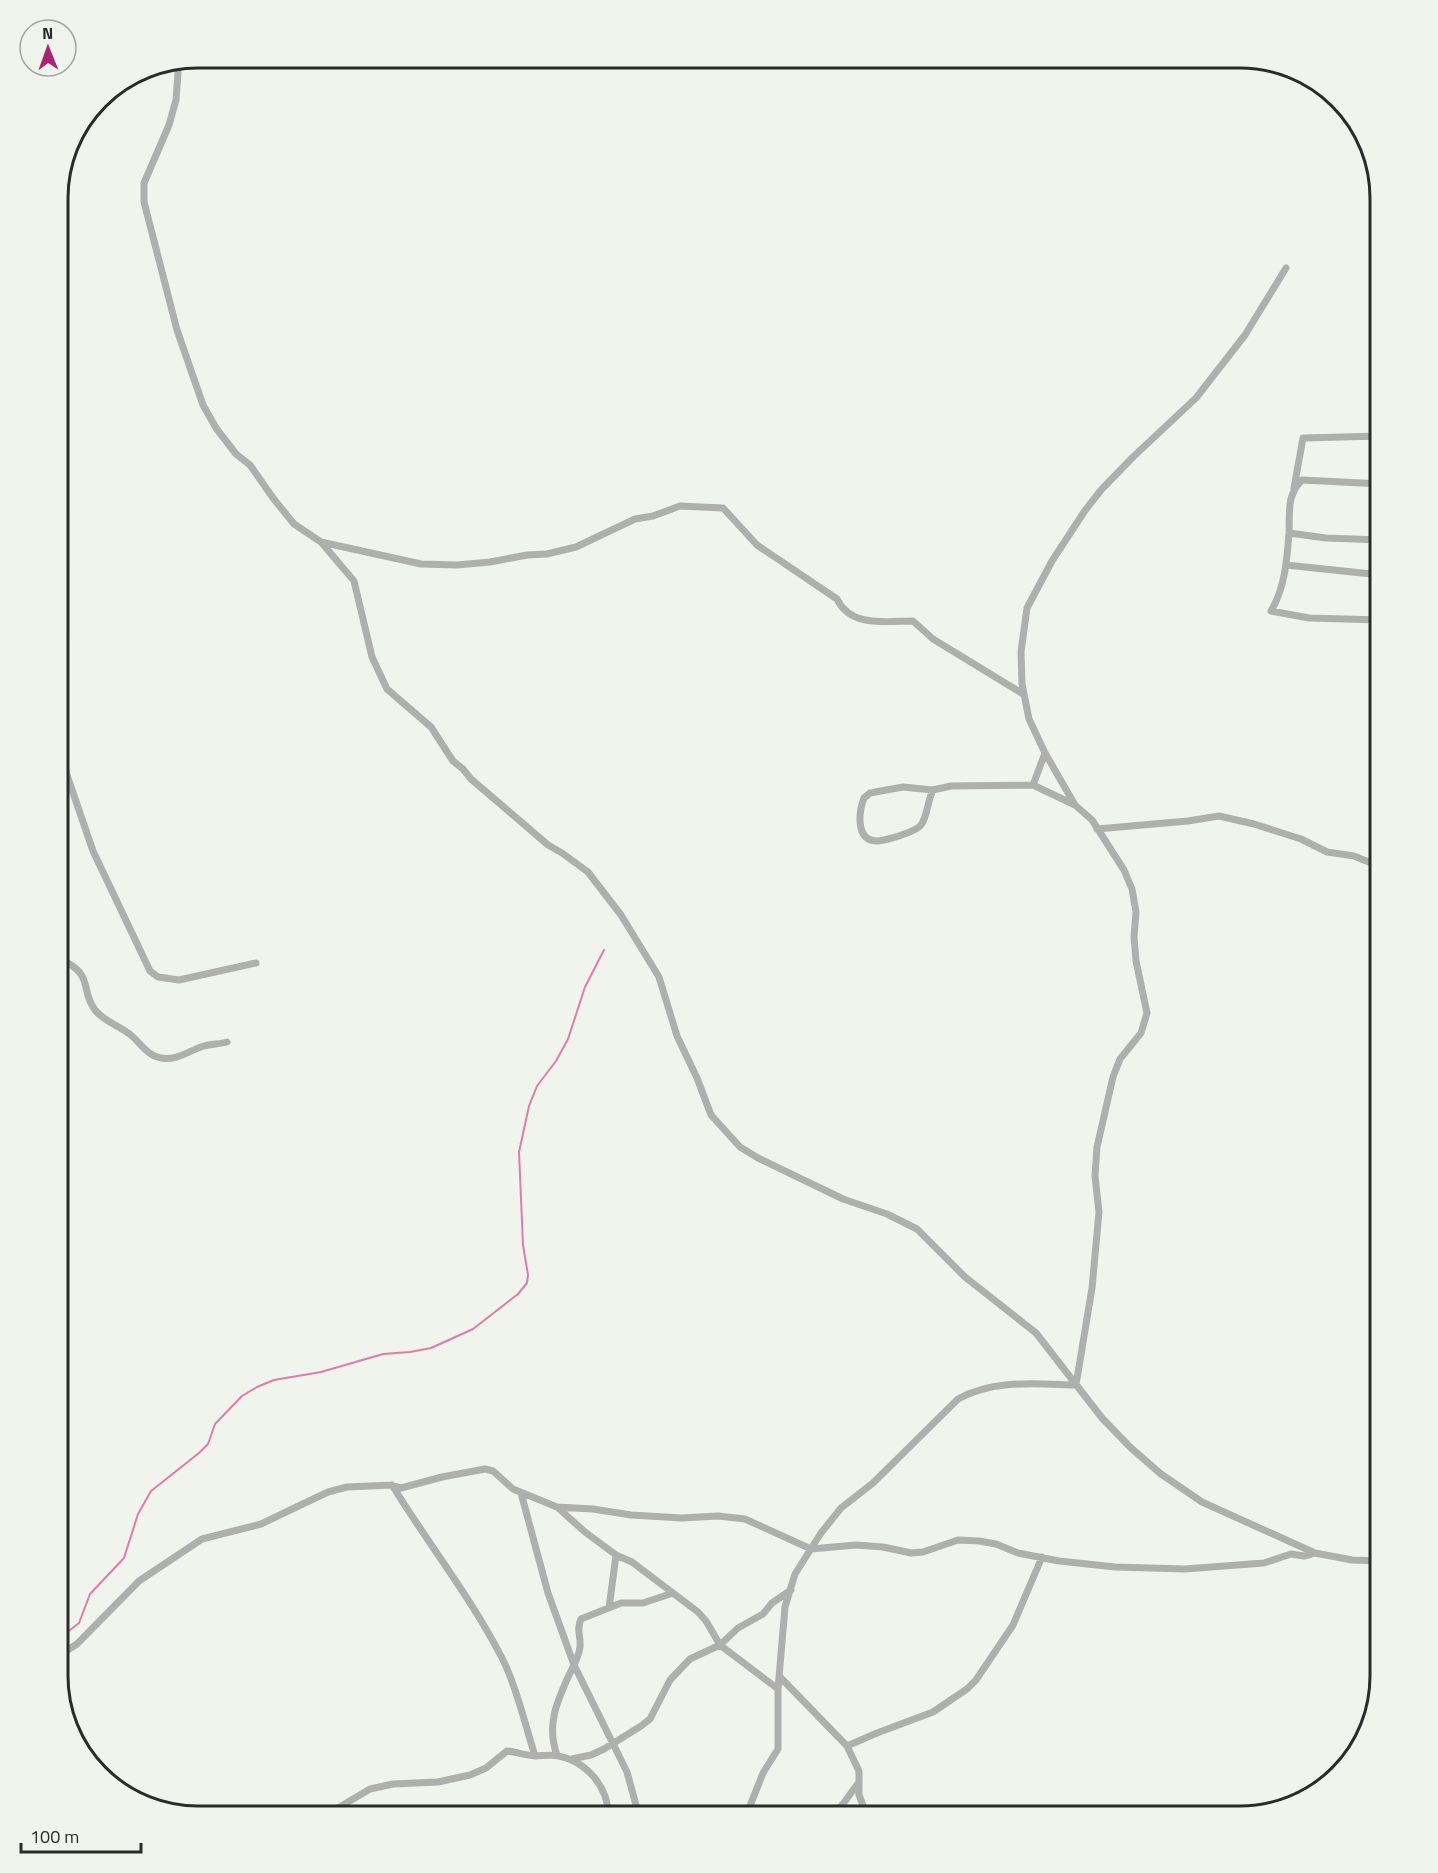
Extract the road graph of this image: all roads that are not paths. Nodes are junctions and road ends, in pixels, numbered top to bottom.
1 (178, 69) edge
2 (1286, 268) dead end
3 (1370, 436) edge
4 (1370, 483) edge
5 (1294, 489) junction
6 (1289, 533) junction
7 (1370, 540) edge
8 (321, 542) junction
9 (1286, 565) junction
10 (1370, 574) edge
11 (1370, 620) edge
12 (1023, 694) junction
13 (1044, 753) junction
14 (68, 778) edge
15 (1033, 785) junction
16 (933, 790) junction
17 (1075, 805) junction
18 (1097, 829) junction
19 (1370, 863) edge
20 (68, 963) edge
21 (255, 963) dead end
22 (227, 1042) dead end
23 (1076, 1385) junction
24 (392, 1485) junction
25 (521, 1492) junction
26 (557, 1507) junction
27 (811, 1549) junction
28 (1315, 1553) junction
29 (616, 1555) junction
30 (1042, 1557) junction
31 (1370, 1561) edge
32 (792, 1590) junction
33 (673, 1593) junction
34 (609, 1608) junction
35 (720, 1645) junction
36 (68, 1649) edge
37 (574, 1665) junction
38 (780, 1677) junction
39 (778, 1689) junction
40 (614, 1743) junction
41 (847, 1746) junction
42 (557, 1755) junction
43 (535, 1756) junction
44 (570, 1759) junction
45 (859, 1782) junction
46 (341, 1806) edge
47 (607, 1806) edge
48 (636, 1806) edge
49 (750, 1806) edge
50 (841, 1806) edge
51 (862, 1806) edge

1 - 8 street
2 - 12 street
3 - 5 street
4 - 5 street
5 - 6 street
6 - 7 street
6 - 9 street
8 - 12 street
8 - 23 street
9 - 10 street
9 - 11 street
12 - 13 street
13 - 15 street
13 - 17 street
14 - 21 street
15 - 16 street
15 - 17 street
16 - 16 street
17 - 18 street
18 - 19 street
18 - 23 street
20 - 22 street
23 - 27 street
23 - 28 street
24 - 25 street
24 - 36 street
24 - 43 street
25 - 26 street
25 - 37 street
26 - 27 street
26 - 29 street
27 - 30 street
27 - 32 street
28 - 30 street
28 - 31 street
29 - 33 street
29 - 34 street
30 - 41 street
32 - 35 street
32 - 38 street
33 - 34 street
33 - 35 street
34 - 37 street
35 - 39 street
35 - 40 street
37 - 40 street
37 - 42 street
38 - 39 street
38 - 41 street
39 - 49 street
40 - 44 street
40 - 48 street
41 - 45 street
42 - 43 street
42 - 44 street
43 - 46 street
44 - 47 street
45 - 50 street
45 - 51 street

